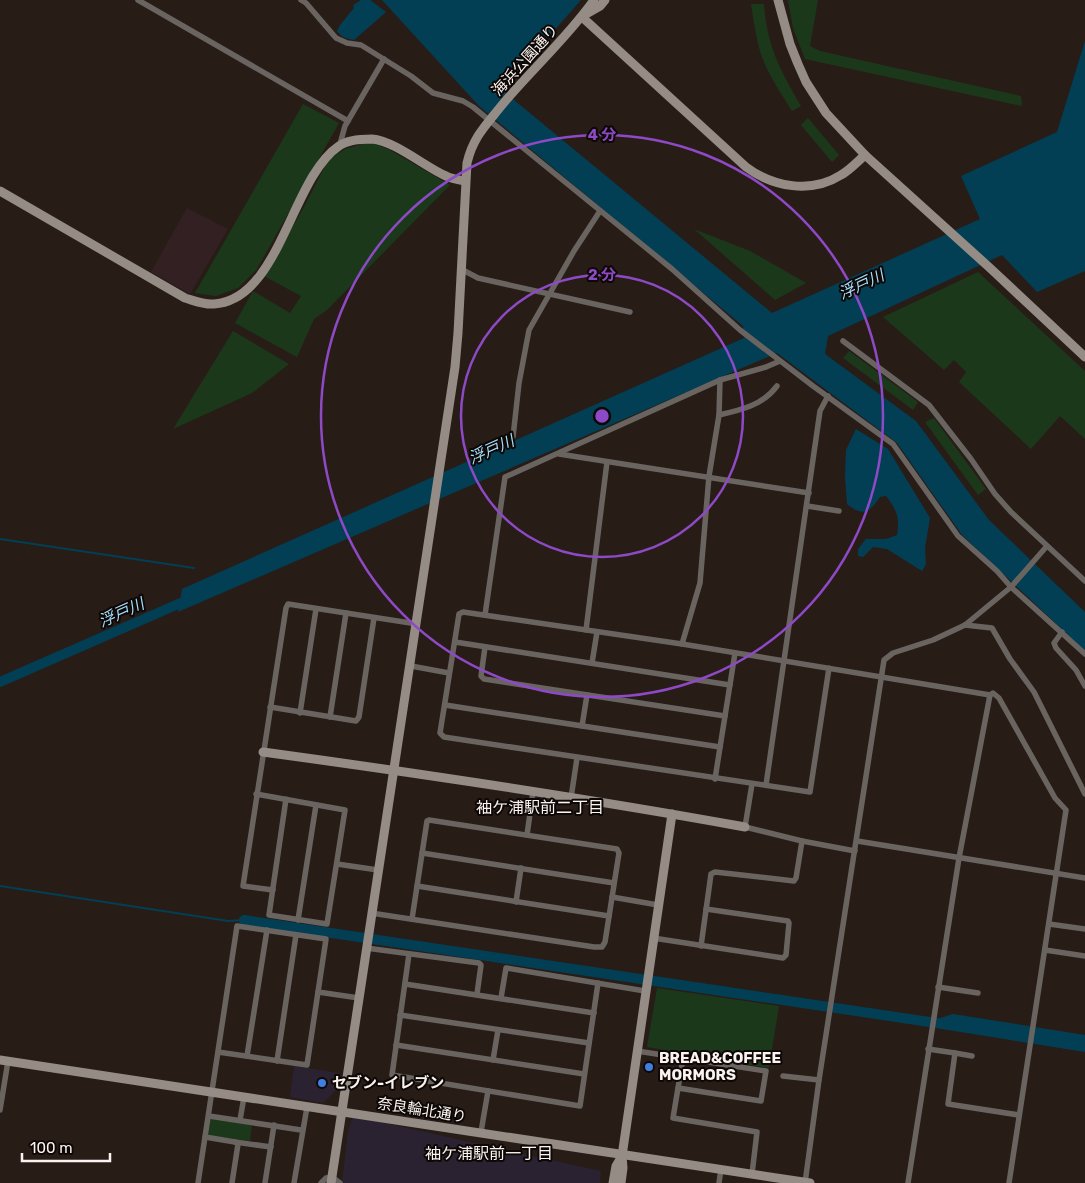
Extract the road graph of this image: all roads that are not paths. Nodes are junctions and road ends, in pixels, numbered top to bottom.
1 (138, 0) edge
2 (301, 0) edge
3 (594, 0) edge
4 (605, 0) edge
5 (778, 0) edge
6 (582, 17) junction
7 (384, 59) junction
8 (348, 121) junction
9 (489, 121) junction
10 (340, 144) junction
11 (865, 155) junction
12 (465, 181) junction
13 (0, 191) edge
14 (600, 211) junction
15 (461, 269) junction
16 (550, 294) junction
17 (630, 312) dead end
18 (843, 341) dead end
19 (1085, 357) edge
20 (780, 361) junction
21 (720, 380) junction
22 (777, 386) dead end
23 (828, 396) junction
24 (719, 415) junction
25 (513, 437) dead end
26 (558, 454) junction
27 (607, 462) junction
28 (709, 476) junction
29 (809, 493) junction
30 (807, 506) junction
31 (839, 511) dead end
32 (1047, 546) junction
33 (1085, 581) edge
34 (1011, 587) junction
35 (316, 609) junction
36 (346, 613) junction
37 (485, 615) junction
38 (374, 618) junction
39 (416, 624) junction
40 (965, 625) junction
41 (586, 630) junction
42 (597, 632) junction
43 (1062, 632) junction
44 (455, 642) junction
45 (682, 644) junction
46 (485, 646) junction
47 (735, 653) junction
48 (1085, 654) edge
49 (784, 661) junction
50 (592, 663) junction
51 (411, 666) junction
52 (829, 668) junction
53 (449, 673) junction
54 (882, 676) junction
55 (730, 685) junction
56 (1085, 686) edge
57 (587, 695) junction
58 (990, 695) junction
59 (445, 705) junction
60 (270, 707) junction
61 (300, 713) junction
62 (725, 716) junction
63 (330, 717) junction
64 (582, 726) junction
65 (720, 747) junction
66 (263, 752) junction
67 (577, 758) junction
68 (394, 770) junction
69 (715, 779) junction
70 (752, 784) junction
71 (766, 785) junction
72 (533, 792) junction
73 (256, 794) junction
74 (1085, 794) edge
75 (571, 798) junction
76 (286, 800) junction
77 (316, 805) junction
78 (672, 814) junction
79 (745, 827) junction
80 (526, 835) junction
81 (802, 841) junction
82 (857, 841) junction
83 (855, 851) junction
84 (422, 853) junction
85 (958, 858) junction
86 (337, 864) junction
87 (521, 868) junction
88 (378, 870) junction
89 (1056, 873) junction
90 (1085, 878) edge
91 (614, 883) junction
92 (417, 886) junction
93 (272, 890) junction
94 (612, 897) junction
95 (516, 902) junction
96 (658, 905) junction
97 (706, 909) junction
98 (372, 913) junction
99 (609, 916) junction
100 (412, 919) junction
101 (298, 920) junction
102 (1049, 924) junction
103 (1085, 929) edge
104 (266, 930) junction
105 (296, 935) junction
106 (653, 938) junction
107 (366, 946) junction
108 (701, 946) junction
109 (1045, 950) junction
110 (408, 954) junction
111 (1085, 956) edge
112 (598, 983) junction
113 (405, 984) junction
114 (938, 987) junction
115 (645, 991) junction
116 (318, 992) junction
117 (477, 994) junction
118 (978, 994) dead end
119 (359, 998) junction
120 (501, 998) junction
121 (594, 1012) junction
122 (400, 1015) junction
123 (498, 1030) junction
124 (589, 1043) junction
125 (396, 1045) junction
126 (928, 1048) junction
127 (637, 1051) junction
128 (218, 1052) junction
129 (955, 1053) junction
130 (247, 1056) junction
131 (972, 1056) dead end
132 (683, 1058) junction
133 (4, 1060) edge
134 (493, 1060) junction
135 (277, 1061) junction
136 (584, 1074) junction
137 (783, 1076) dead end
138 (819, 1080) junction
139 (678, 1088) junction
140 (488, 1090) junction
141 (212, 1092) junction
142 (244, 1097) junction
143 (307, 1106) junction
144 (0, 1110) edge
145 (342, 1112) junction
146 (1019, 1115) junction
147 (209, 1116) junction
148 (240, 1120) junction
149 (274, 1125) junction
150 (301, 1130) junction
151 (481, 1132) junction
152 (205, 1137) junction
153 (236, 1142) junction
154 (271, 1147) junction
155 (622, 1156) junction
156 (721, 1169) junction
157 (752, 1174) junction
158 (332, 1180) edge
159 (198, 1183) edge
160 (232, 1183) edge
161 (265, 1183) edge
162 (294, 1183) edge
163 (321, 1183) edge
164 (340, 1183) edge
165 (613, 1183) edge
166 (621, 1183) edge
167 (719, 1183) edge
168 (807, 1183) edge
169 (908, 1183) edge
170 (1009, 1183) edge

1 - 8 street
2 - 7 street
3 - 6 street, 海浜公園通り
4 - 6 street, 海浜公園通り
5 - 11 street
6 - 9 street, 海浜公園通り
6 - 11 street
7 - 8 street
7 - 9 street
8 - 10 street
9 - 12 street, 海浜公園通り
9 - 14 street
10 - 12 street
10 - 13 street
11 - 19 street
12 - 15 street, 海浜公園通り
14 - 16 street
14 - 20 street
15 - 16 street
15 - 39 street, 海浜公園通り
16 - 17 street
16 - 25 street
18 - 32 street
20 - 21 street
20 - 23 street
21 - 24 street
21 - 26 street
22 - 24 street
23 - 29 street
23 - 34 street
24 - 28 street
26 - 27 street
26 - 37 street
27 - 28 street
27 - 41 street
28 - 29 street
28 - 45 street
29 - 30 street
30 - 31 street
30 - 49 street
32 - 33 street
32 - 34 street
34 - 40 street
34 - 43 street
35 - 36 street
35 - 60 street
35 - 61 street
36 - 38 street
36 - 63 street
37 - 41 street
37 - 44 street
38 - 39 street
38 - 63 street
39 - 51 street, 海浜公園通り
40 - 54 street
40 - 74 street
41 - 42 street
42 - 45 street
42 - 50 street
43 - 48 street
43 - 56 street
44 - 46 street
44 - 53 street
45 - 47 street
46 - 50 street
46 - 57 street
47 - 49 street
47 - 55 street
49 - 52 street
49 - 71 street
50 - 55 street
51 - 53 street
51 - 68 street, 海浜公園通り
52 - 54 street
52 - 71 street
53 - 59 street
54 - 58 street
54 - 82 street
55 - 62 street
57 - 62 street
57 - 64 street
58 - 85 street
58 - 89 street
59 - 64 street
59 - 67 street
60 - 61 street
60 - 66 street
61 - 63 street
62 - 65 street
64 - 65 street
65 - 69 street
66 - 68 street
66 - 73 street
67 - 69 street
67 - 75 street
68 - 72 street
68 - 88 street, 海浜公園通り
69 - 70 street
70 - 71 street
70 - 79 street
72 - 75 street
72 - 80 street
73 - 76 street
73 - 93 street
75 - 78 street
76 - 77 street
76 - 93 street
77 - 86 street
77 - 101 street
78 - 79 street
78 - 96 street
79 - 81 street
80 - 84 street
80 - 91 street
81 - 83 street
81 - 97 street
82 - 83 street
82 - 85 street
83 - 138 street
84 - 87 street
84 - 92 street
85 - 89 street
85 - 114 street
86 - 88 street
86 - 101 street
87 - 91 street
87 - 95 street
88 - 98 street, 海浜公園通り
89 - 90 street
89 - 102 street
91 - 94 street
92 - 95 street
92 - 100 street
93 - 101 street
94 - 96 street
94 - 99 street
95 - 99 street
96 - 106 street
97 - 108 street
97 - 108 street
98 - 100 street
98 - 107 street, 海浜公園通り
99 - 100 street
102 - 103 street
102 - 109 street
104 - 105 street
104 - 128 street
104 - 130 street
105 - 116 street
105 - 135 street
106 - 108 street
106 - 115 street
107 - 110 street
107 - 119 street, 海浜公園通り
109 - 111 street
109 - 146 street
110 - 113 street
110 - 117 street
112 - 115 street
112 - 120 street
112 - 121 street
113 - 117 street
113 - 122 street
114 - 118 street
114 - 126 street
115 - 127 street
116 - 119 street
116 - 135 street
117 - 120 street
119 - 145 street, 海浜公園通り
120 - 121 street
121 - 124 street
122 - 123 street
122 - 125 street
123 - 124 street
123 - 134 street
124 - 136 street
125 - 134 street
125 - 140 street
126 - 129 street
126 - 169 street
127 - 132 street
127 - 155 street
128 - 130 street
128 - 141 street
129 - 131 street
129 - 146 street
130 - 135 street
132 - 139 street
132 - 139 street
133 - 141 street, 奈良輪北通り
133 - 144 street
134 - 136 street
136 - 140 street
137 - 138 street
138 - 168 street
139 - 157 street
140 - 151 street
141 - 142 street, 奈良輪北通り
141 - 147 street
142 - 143 street, 奈良輪北通り
142 - 148 street
143 - 145 street, 奈良輪北通り
143 - 150 street
145 - 151 street, 奈良輪北通り
145 - 158 street, 海浜公園通り
146 - 170 street
147 - 148 street
147 - 152 street
148 - 149 street
149 - 150 street
149 - 154 street
150 - 162 street
151 - 155 street, 奈良輪北通り
152 - 153 street
152 - 159 street
153 - 154 street
153 - 160 street
154 - 161 street
155 - 156 street, 奈良輪北通り
155 - 165 street
155 - 166 street
156 - 157 street, 奈良輪北通り
156 - 167 street
157 - 168 street, 奈良輪北通り
158 - 163 street
158 - 164 street

